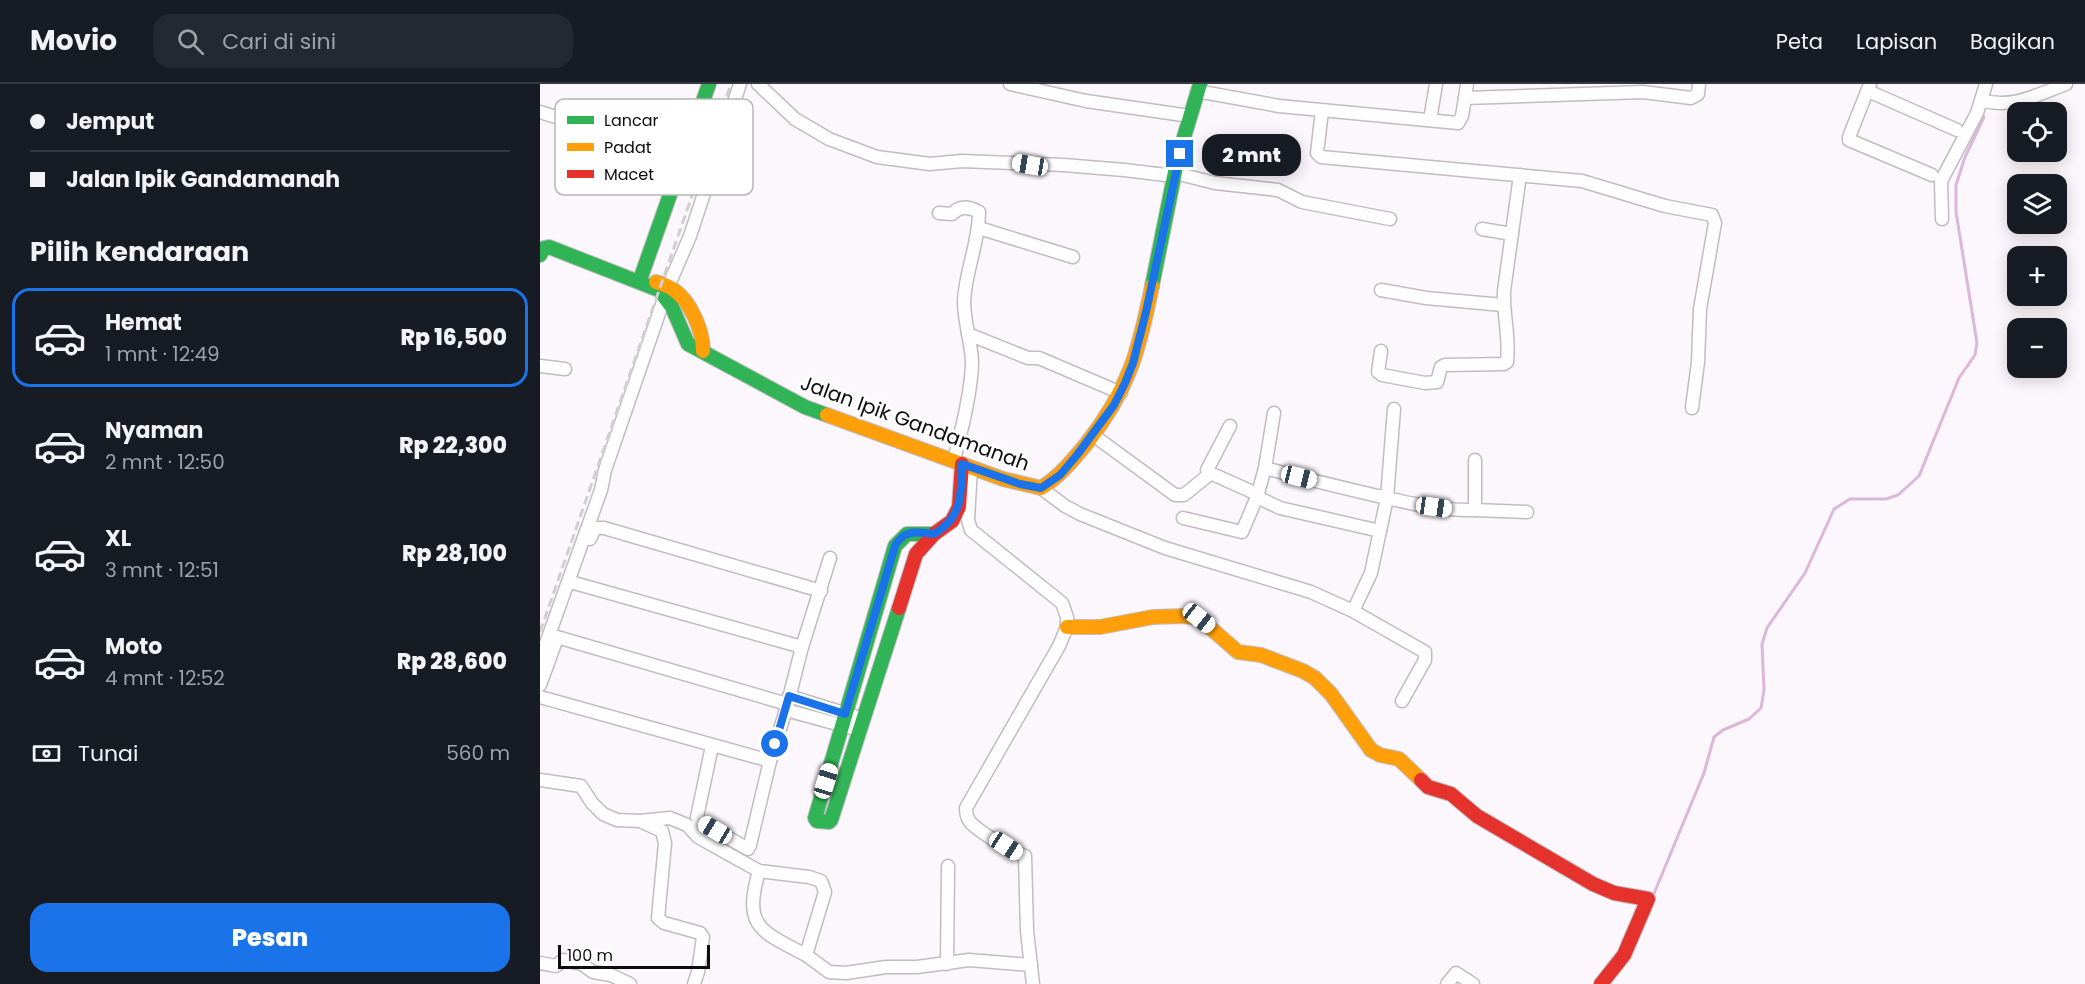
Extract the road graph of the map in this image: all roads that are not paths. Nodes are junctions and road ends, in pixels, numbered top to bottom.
1 (709, 84) edge
2 (740, 84) edge
3 (758, 84) edge
4 (1010, 84) edge
5 (1436, 84) edge
6 (1467, 84) edge
7 (1699, 84) edge
8 (1986, 84) edge
9 (2066, 84) edge
10 (1868, 87) edge
11 (1041, 88) edge
12 (1199, 88) edge
13 (1465, 98) junction
14 (704, 99) edge
15 (735, 99) edge
16 (1982, 101) junction
17 (1322, 111) junction
18 (540, 112) edge
19 (1190, 116) junction
20 (555, 117) edge
21 (1430, 120) junction
22 (1958, 130) dead end
23 (1174, 175) junction
24 (1520, 175) junction
25 (1932, 175) dead end
26 (670, 195) edge
27 (703, 195) edge
28 (939, 213) dead end
29 (1390, 219) dead end
30 (1942, 219) dead end
31 (979, 228) junction
32 (1482, 229) dead end
33 (1512, 234) junction
34 (542, 240) edge
35 (540, 255) edge
36 (1073, 257) dead end
37 (641, 277) junction
38 (1381, 290) dead end
39 (667, 292) junction
40 (1503, 305) junction
41 (968, 334) junction
42 (1381, 351) dead end
43 (540, 366) edge
44 (565, 369) dead end
45 (1121, 393) junction
46 (1692, 408) dead end
47 (1394, 410) dead end
48 (1274, 412) dead end
49 (1230, 426) dead end
50 (1093, 435) junction
51 (1475, 460) dead end
52 (962, 464) junction
53 (1265, 468) junction
54 (1210, 473) junction
55 (1041, 488) junction
56 (1257, 495) junction
57 (1387, 498) junction
58 (1474, 510) junction
59 (1527, 512) dead end
60 (1184, 518) dead end
61 (1380, 531) junction
62 (934, 534) junction
63 (831, 558) dead end
64 (890, 562) junction
65 (913, 567) junction
66 (574, 583) junction
67 (821, 591) junction
68 (1353, 611) junction
69 (1067, 627) junction
70 (557, 637) junction
71 (802, 647) junction
72 (540, 660) edge
73 (540, 685) edge
74 (540, 697) edge
75 (1402, 701) dead end
76 (788, 703) junction
77 (844, 720) junction
78 (861, 725) junction
79 (712, 746) junction
80 (770, 761) junction
81 (540, 780) edge
82 (640, 821) junction
83 (948, 866) dead end
84 (759, 871) junction
85 (806, 955) junction
86 (540, 963) edge
87 (947, 964) junction
88 (1031, 965) junction
89 (846, 978) edge
90 (630, 984) edge
91 (694, 984) edge
92 (1033, 984) edge
93 (1447, 984) edge
94 (1473, 984) edge
95 (1600, 984) edge

1 - 14 street
2 - 15 street
3 - 23 street
4 - 11 street
5 - 21 street
6 - 13 street
7 - 13 street
8 - 16 street
9 - 16 street
10 - 22 street
10 - 25 street
11 - 19 street
12 - 17 street
12 - 19 street, Jalan Ipik Gandamanah
13 - 21 street
16 - 30 street
17 - 21 street
17 - 24 street
18 - 20 street
19 - 23 street, Jalan Ipik Gandamanah
23 - 29 street
23 - 45 street, Jalan Ipik Gandamanah
24 - 33 street
24 - 46 street
26 - 37 street
27 - 39 street
28 - 31 street
31 - 36 street
31 - 41 street
32 - 33 street
33 - 40 street
34 - 37 street, Jalan Ipik Gandamanah
35 - 39 street, Jalan Ipik Gandamanah
37 - 39 street, Jalan Ipik Gandamanah
38 - 40 street
39 - 52 street, Jalan Ipik Gandamanah
39 - 72 street
40 - 42 street
41 - 45 street
41 - 52 street
43 - 44 street
45 - 50 street, Jalan Ipik Gandamanah
47 - 57 street
48 - 53 street
49 - 54 street
50 - 54 street
50 - 55 street, Jalan Ipik Gandamanah
51 - 58 street
52 - 55 street, Jalan Ipik Gandamanah
52 - 62 street
52 - 69 street
53 - 56 street
53 - 57 street
54 - 56 street
55 - 68 street
56 - 60 street
56 - 61 street
57 - 58 street
57 - 61 street
58 - 59 street
61 - 68 street
62 - 64 street
62 - 65 street
63 - 67 street
64 - 65 street
64 - 77 street
65 - 78 street
66 - 67 street
66 - 70 street
66 - 71 street
67 - 71 street
68 - 75 street
69 - 88 street
69 - 95 street
70 - 73 street
70 - 76 street
71 - 76 street
74 - 79 street
76 - 77 street
76 - 80 street
77 - 78 street
77 - 78 street
79 - 80 street
79 - 80 street
81 - 82 street
82 - 84 street
82 - 91 street
83 - 87 street
84 - 85 street
84 - 85 street
85 - 89 street
86 - 90 street
87 - 88 street
87 - 89 street
88 - 92 street
93 - 94 street

